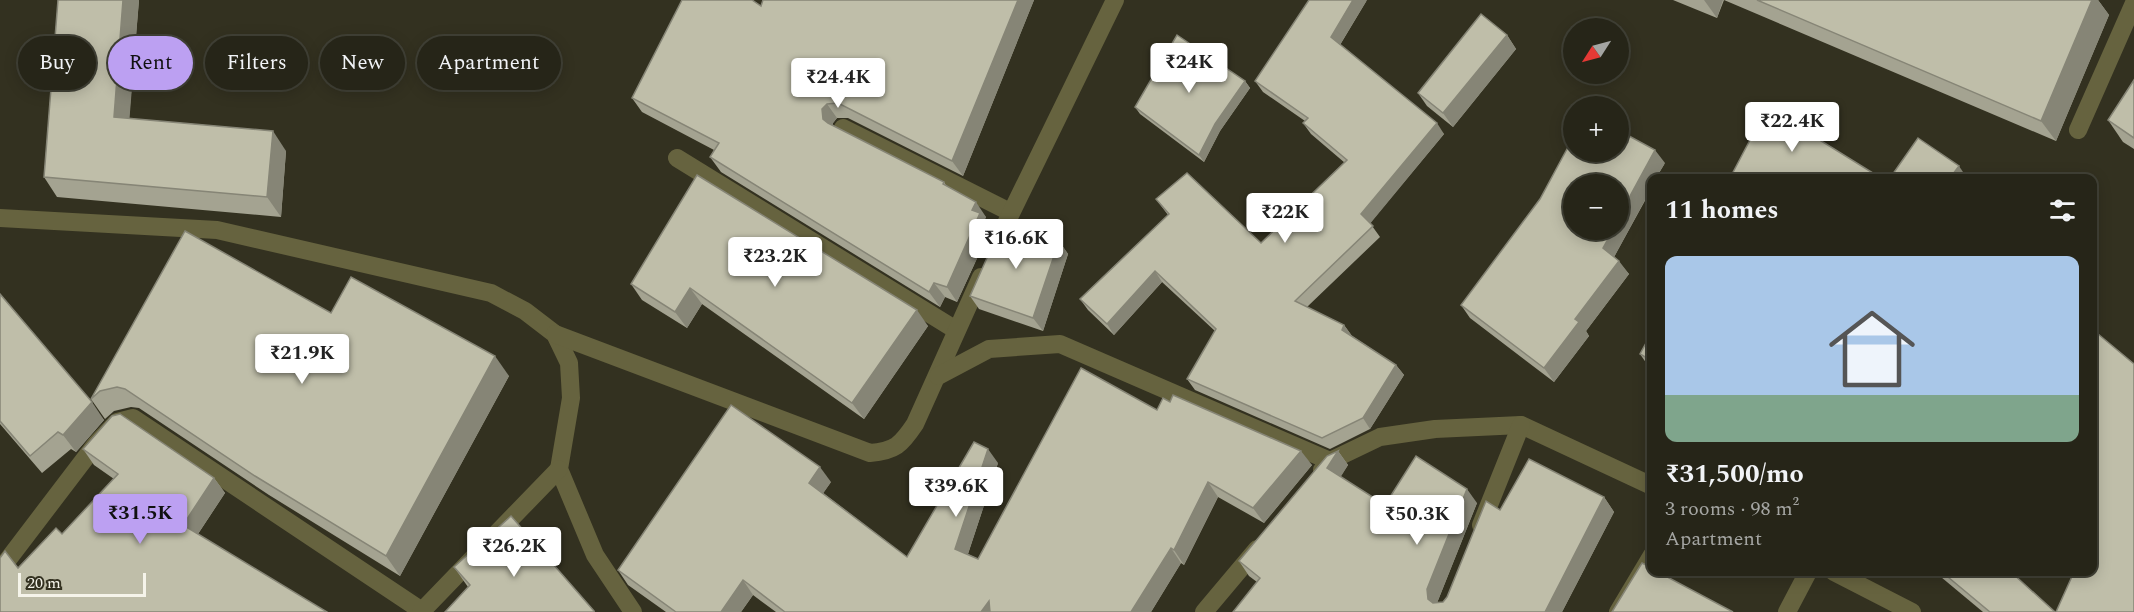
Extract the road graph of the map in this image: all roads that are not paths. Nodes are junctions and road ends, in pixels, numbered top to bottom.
1 (1115, 0) edge
2 (2134, 3) edge
3 (843, 128) edge
4 (2078, 130) dead end
5 (677, 158) dead end
6 (1011, 212) junction
7 (0, 218) edge
8 (956, 330) junction
9 (555, 334) junction
10 (938, 375) junction
11 (1521, 425) junction
12 (1330, 461) junction
13 (559, 469) junction
14 (1647, 484) edge
15 (1308, 488) edge
16 (1271, 532) edge
17 (1473, 543) edge
18 (1647, 563) edge
19 (0, 570) edge
20 (1806, 576) edge
21 (1842, 576) edge
22 (422, 611) edge
23 (633, 612) edge
24 (1204, 612) edge
25 (1618, 612) edge
26 (1787, 612) edge
27 (1912, 612) edge

1 - 6 street
2 - 4 street
3 - 6 street
5 - 8 street
6 - 8 street
7 - 9 street
8 - 10 street
9 - 10 street
9 - 13 street
10 - 12 street
11 - 12 street
11 - 14 street
11 - 17 street
12 - 15 street
13 - 22 street
13 - 23 street
16 - 24 street
18 - 25 street
19 - 22 street
20 - 26 street
21 - 27 street

